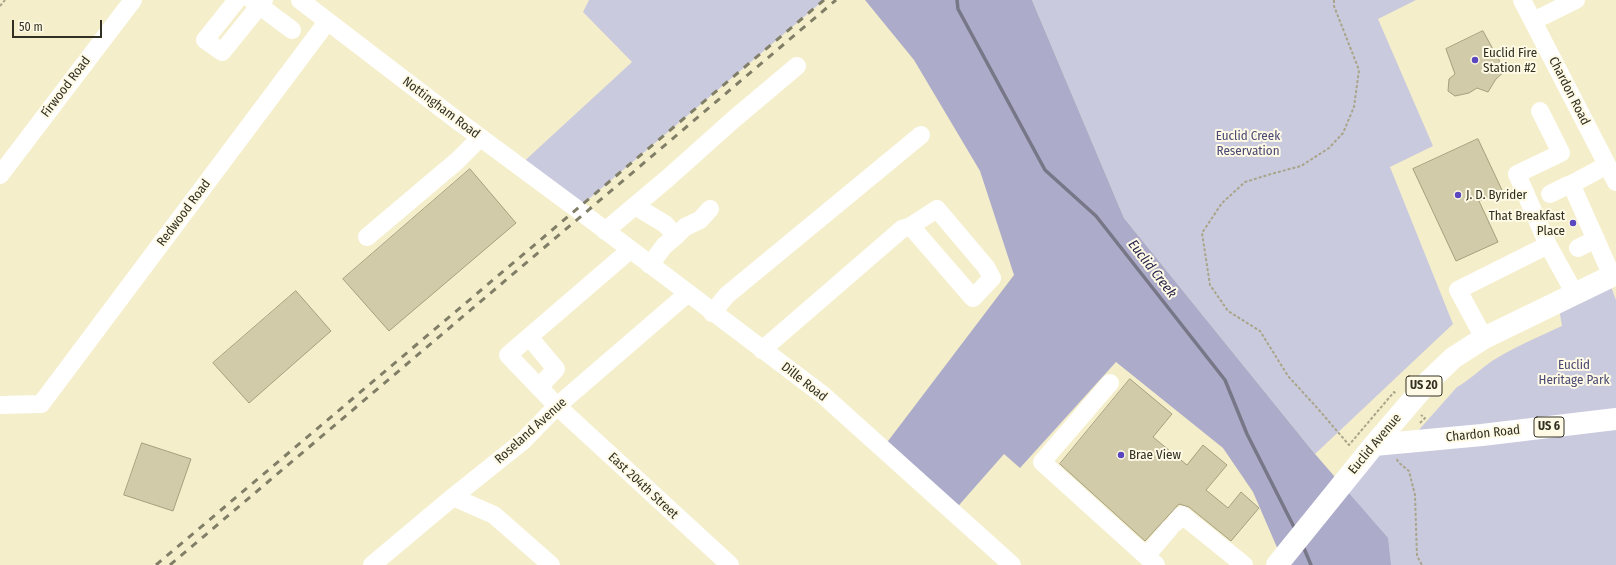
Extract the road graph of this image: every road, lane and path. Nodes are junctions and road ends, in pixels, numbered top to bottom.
1 (5, 0) edge
2 (133, 0) edge
3 (237, 0) edge
4 (300, 0) edge
5 (1334, 0) edge
6 (1522, 0) edge
7 (1576, 0) edge
8 (258, 2) edge
9 (0, 6) edge
10 (1532, 21) junction
11 (327, 22) junction
12 (292, 30) dead end
13 (797, 66) dead end
14 (1540, 111) dead end
15 (921, 135) dead end
16 (480, 138) junction
17 (1607, 165) junction
18 (0, 175) edge
19 (1616, 182) edge
20 (1570, 185) junction
21 (1550, 194) dead end
22 (635, 206) junction
23 (710, 209) dead end
24 (584, 215) joint
25 (909, 227) junction
26 (605, 230) junction
27 (676, 236) junction
28 (368, 237) dead end
29 (1596, 239) junction
30 (1548, 245) junction
31 (1578, 248) dead end
32 (630, 250) junction
33 (650, 265) junction
34 (1614, 275) edge
35 (688, 294) junction
36 (1575, 294) junction
37 (712, 312) junction
38 (530, 338) junction
39 (1484, 338) junction
40 (762, 350) junction
41 (1110, 383) dead end
42 (539, 387) junction
43 (1397, 394) dead end
44 (0, 405) edge
45 (557, 406) junction
46 (1421, 414) dead end
47 (1616, 419) edge
48 (1419, 424) dead end
49 (1374, 445) junction
50 (1397, 460) dead end
51 (453, 497) junction
52 (1151, 560) edge
53 (1280, 562) edge
54 (372, 565) edge
55 (551, 565) edge
56 (730, 565) edge
57 (1012, 565) edge
58 (1244, 565) edge
59 (1422, 565) edge

1 - 9 path
2 - 18 street, Firwood Road
3 - 8 street
4 - 11 street, Nottingham Road
5 - 43 path
6 - 10 street, Chardon Road
7 - 10 street
8 - 12 street
10 - 17 street, Chardon Road
11 - 16 street, Nottingham Road
11 - 44 street, Redwood Road
13 - 22 street
14 - 30 street
15 - 37 street
16 - 24 street, Nottingham Road
16 - 28 street
17 - 19 street, Chardon Road
17 - 20 street
20 - 21 street
20 - 29 street
22 - 26 street
22 - 27 street
23 - 27 street
24 - 26 street, Dille Road
25 - 25 street
25 - 40 street
26 - 32 street, Dille Road
27 - 33 street
29 - 31 street
29 - 34 street
30 - 36 street
30 - 39 street
32 - 33 street, Dille Road
32 - 38 street
33 - 35 street, Dille Road
34 - 36 main road, Euclid Avenue / US 20
35 - 37 street, Dille Road
35 - 45 street, Roseland Avenue
36 - 39 main road, Euclid Avenue / US 20
37 - 40 street, Dille Road
38 - 42 street
38 - 42 street, East 204th Street
39 - 49 main road, Euclid Avenue / US 20
40 - 57 street, Dille Road
41 - 52 street
42 - 45 street, East 204th Street
45 - 51 street, Roseland Avenue
45 - 56 street, East 204th Street
46 - 48 path
47 - 49 main road, Chardon Road / US 6
49 - 53 main road, Euclid Avenue
50 - 59 path
51 - 54 street, Roseland Avenue
51 - 55 street
52 - 58 street

